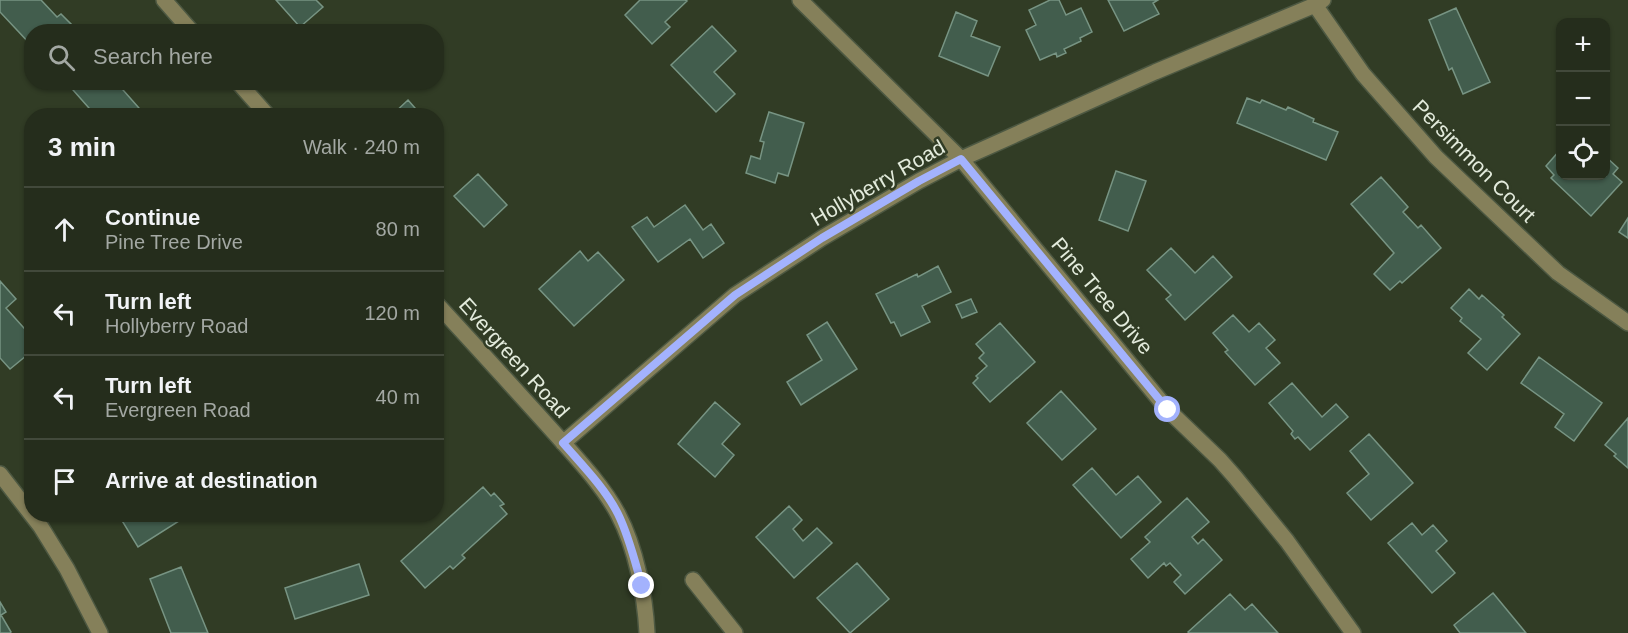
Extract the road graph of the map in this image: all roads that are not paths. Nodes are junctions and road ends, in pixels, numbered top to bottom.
1 (164, 0) edge
2 (800, 0) edge
3 (1319, 3) edge
4 (185, 24) edge
5 (245, 90) edge
6 (261, 108) edge
7 (961, 159) junction
8 (444, 312) edge
9 (1628, 323) edge
10 (563, 443) junction
11 (0, 474) edge
12 (24, 505) edge
13 (37, 522) edge
14 (693, 580) dead end
15 (100, 633) edge
16 (647, 633) edge
17 (735, 633) edge
18 (1353, 633) edge

1 - 4 street
2 - 7 street, Pine Tree Drive
3 - 7 street, Hollyberry Road
3 - 9 street, Persimmon Court
5 - 6 street
7 - 10 street, Hollyberry Road
7 - 18 street, Pine Tree Drive
8 - 10 street, Evergreen Road
10 - 16 street, Evergreen Road
11 - 12 street
13 - 15 street
14 - 17 street

